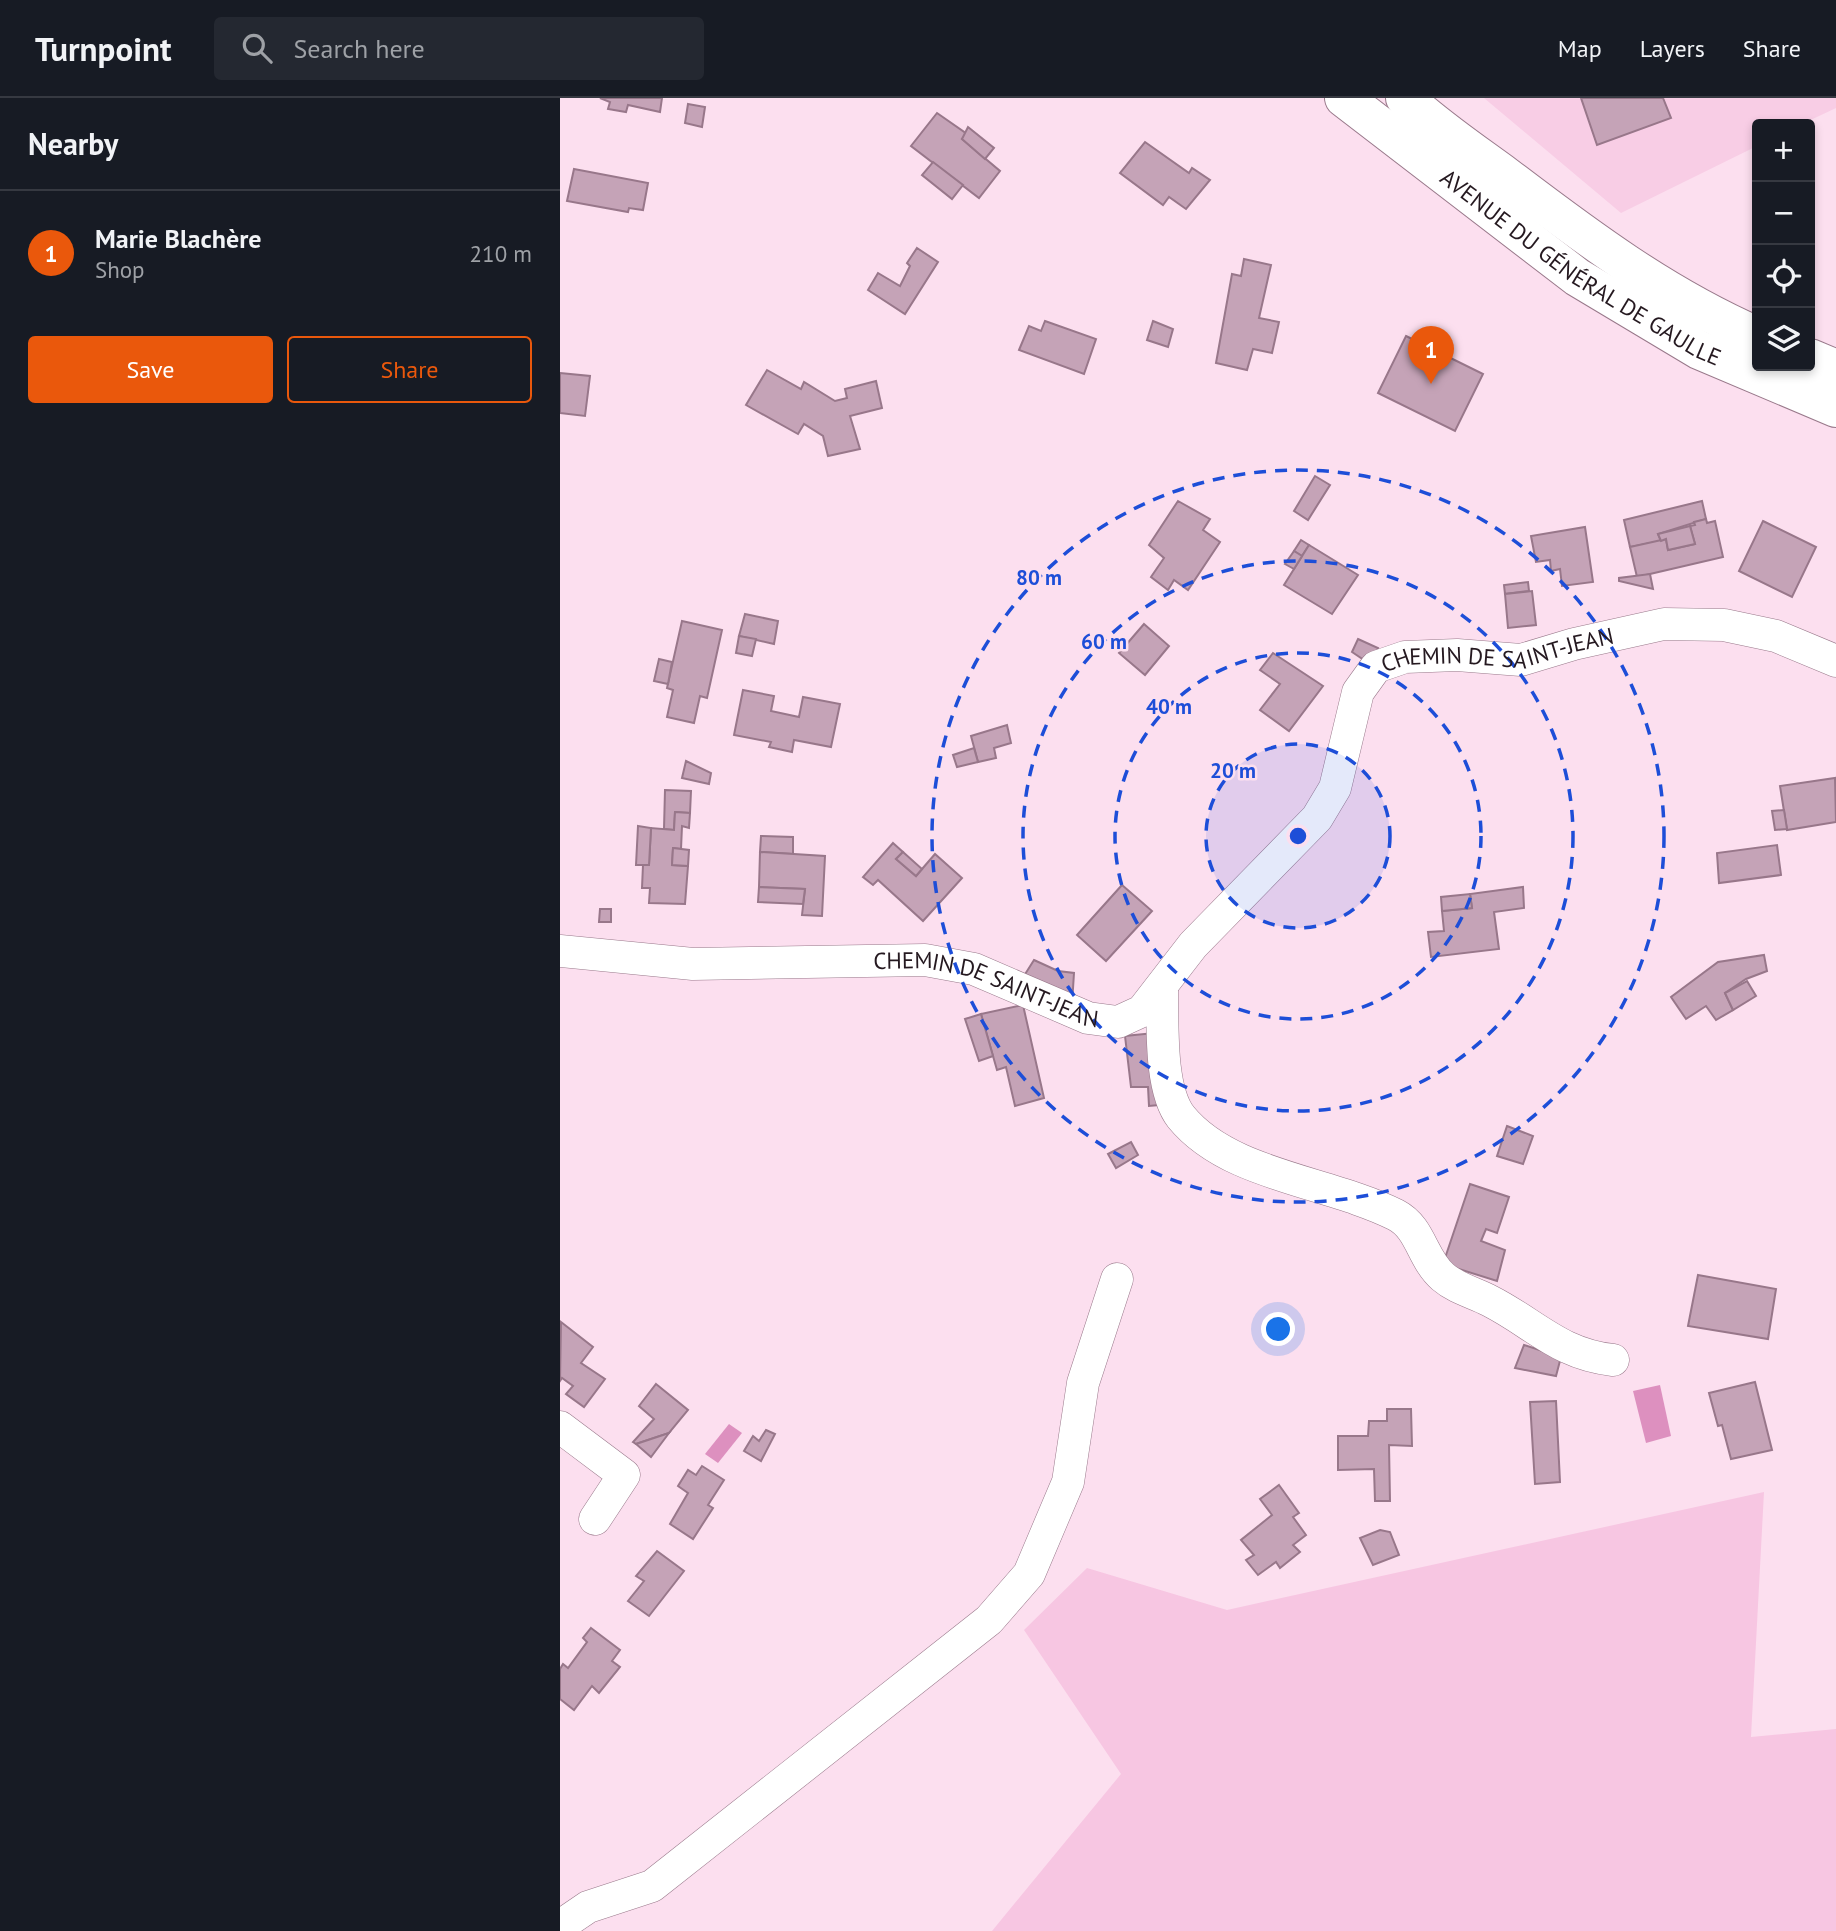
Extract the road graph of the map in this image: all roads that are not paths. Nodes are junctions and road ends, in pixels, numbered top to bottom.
1 (1344, 98) edge
2 (1405, 98) edge
3 (1752, 333) edge
4 (1815, 360) edge
5 (1836, 369) edge
6 (1836, 408) edge
7 (1836, 661) edge
8 (560, 951) edge
9 (1162, 987) junction
10 (1118, 1279) dead end
11 (1613, 1360) dead end
12 (560, 1427) edge
13 (595, 1519) dead end
14 (560, 1926) edge

1 - 6 main road, AVENUE DU GÉNÉRAL DE GAULLE
2 - 3 main road, AVENUE DU GÉNÉRAL DE GAULLE
4 - 5 main road
7 - 9 street, CHEMIN DE SAINT-JEAN
8 - 9 street, CHEMIN DE SAINT-JEAN
9 - 11 street
10 - 14 street
12 - 13 street

